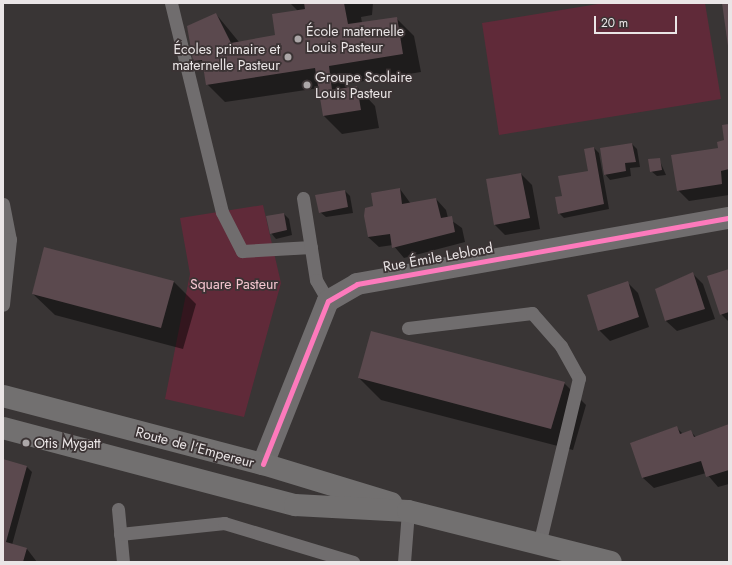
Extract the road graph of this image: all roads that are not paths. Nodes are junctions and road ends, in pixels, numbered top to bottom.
1 (171, 3) edge
2 (303, 198) dead end
3 (3, 204) edge
4 (729, 218) edge
5 (311, 247) junction
6 (328, 301) junction
7 (3, 305) edge
8 (408, 328) dead end
9 (3, 396) edge
10 (3, 428) edge
11 (122, 428) junction
12 (114, 457) junction
13 (263, 464) junction
14 (254, 493) junction
15 (118, 509) dead end
16 (408, 511) junction
17 (120, 534) junction
18 (539, 544) junction
19 (333, 559) edge
20 (123, 562) edge
21 (353, 562) edge
22 (404, 562) edge
23 (611, 562) edge

1 - 5 lane
2 - 5 lane
3 - 7 lane
4 - 6 street, Rue Émile Leblond
5 - 6 lane
6 - 13 street
8 - 18 lane
9 - 11 main road, Route de l'Empereur
10 - 12 main road, Route de l'Empereur
11 - 12 main road
11 - 13 main road, Route de l'Empereur
12 - 14 main road, Route de l'Empereur
13 - 14 main road
13 - 16 main road, Route de l'Empereur
14 - 16 main road, Route de l'Empereur
15 - 17 lane
16 - 18 main road, Route de l'Empereur
16 - 22 lane
17 - 19 lane
17 - 20 lane
18 - 23 main road, Route de l'Empereur
19 - 21 lane

